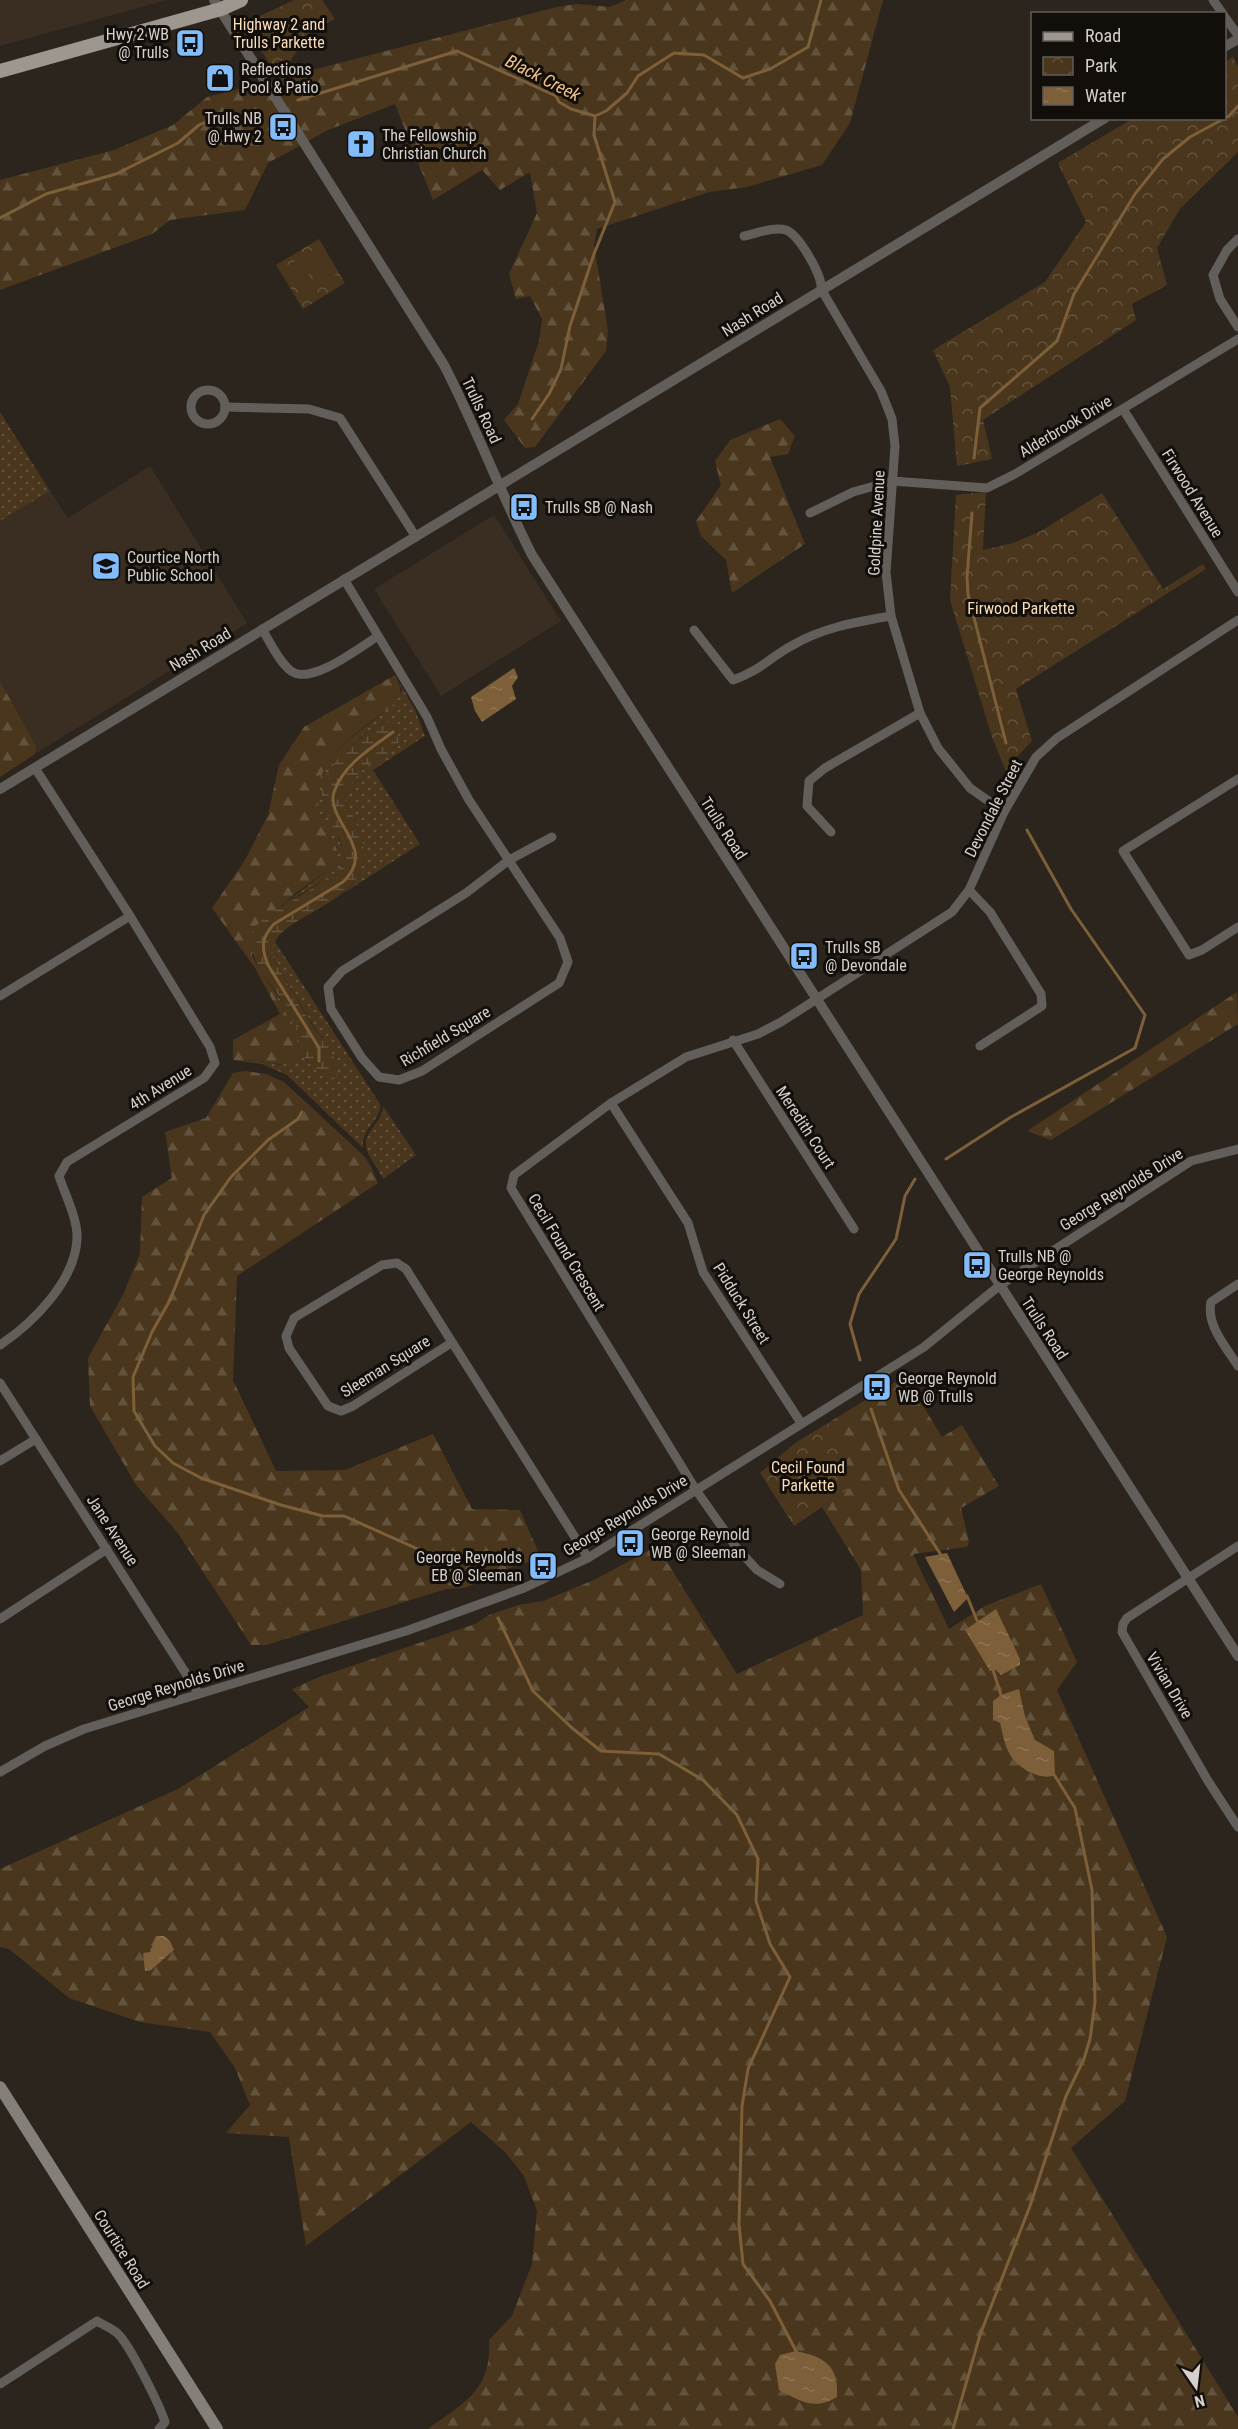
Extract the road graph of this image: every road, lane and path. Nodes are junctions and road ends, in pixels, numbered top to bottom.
1 (241, 0) edge
2 (218, 5) edge
3 (1226, 18) edge
4 (1238, 37) edge
5 (0, 71) edge
6 (1102, 120) edge
7 (744, 236) dead end
8 (1238, 239) edge
9 (821, 289) junction
10 (1238, 327) edge
11 (1238, 339) edge
12 (225, 407) dead end
13 (1123, 409) junction
14 (892, 481) junction
15 (500, 485) junction
16 (810, 513) dead end
17 (416, 537) junction
18 (344, 579) junction
19 (1238, 592) edge
20 (891, 616) junction
21 (1238, 620) edge
22 (262, 629) junction
23 (694, 630) dead end
24 (378, 636) junction
25 (920, 713) junction
26 (35, 768) junction
27 (1238, 779) edge
28 (0, 789) edge
29 (1004, 812) junction
30 (831, 832) dead end
31 (552, 837) dead end
32 (509, 860) junction
33 (969, 890) junction
34 (130, 916) junction
35 (1238, 927) edge
36 (0, 996) edge
37 (816, 999) junction
38 (733, 1040) junction
39 (980, 1046) dead end
40 (611, 1103) junction
41 (1238, 1149) edge
42 (854, 1229) dead end
43 (1238, 1284) edge
44 (999, 1286) junction
45 (451, 1343) junction
46 (0, 1344) edge
47 (1238, 1366) edge
48 (0, 1383) edge
49 (801, 1423) junction
50 (36, 1439) junction
51 (0, 1461) edge
52 (696, 1490) junction
53 (1238, 1546) edge
54 (107, 1549) junction
55 (588, 1558) junction
56 (1188, 1579) junction
57 (780, 1584) dead end
58 (0, 1619) edge
59 (1238, 1656) edge
60 (199, 1694) junction
61 (0, 1772) edge
62 (1238, 1827) edge
63 (0, 2087) edge
64 (0, 2384) edge
65 (159, 2429) edge
66 (217, 2429) edge

1 - 2 main road
2 - 5 main road
2 - 15 street, Trulls Road
3 - 4 street
6 - 9 street, Nash Road
7 - 9 street, Goldpine Avenue
8 - 10 street
9 - 14 street, Goldpine Avenue
9 - 15 street, Nash Road
11 - 13 street, Alderbrook Drive
12 - 17 street
13 - 14 street, Alderbrook Drive
13 - 19 street, Firwood Avenue
14 - 16 street, Alderbrook Drive
14 - 20 street, Goldpine Avenue
15 - 17 street, Nash Road
15 - 37 street, Trulls Road
17 - 18 street, Nash Road
18 - 22 street, Nash Road
18 - 24 street, Richfield Square
20 - 23 street
20 - 25 street, Goldpine Avenue
21 - 29 street, Devondale Street
22 - 24 street
22 - 26 street, Nash Road
24 - 32 street, Richfield Square
25 - 29 street, Goldpine Avenue
25 - 30 street
26 - 28 street, Nash Road
26 - 34 street, 4th Avenue
27 - 35 street
29 - 33 street, Devondale Street
31 - 32 street
32 - 32 street, Richfield Square
33 - 37 street, Devondale Street
33 - 39 street
34 - 36 street
34 - 46 street, 4th Avenue
37 - 38 street, Cecil Found Crescent
37 - 44 street, Trulls Road
38 - 40 street, Cecil Found Crescent
38 - 42 street, Meredith Court
40 - 49 street, Pidduck Street
40 - 52 street, Cecil Found Crescent
41 - 44 street, George Reynolds Drive
43 - 47 street
44 - 49 street, George Reynolds Drive
44 - 56 street, Trulls Road
45 - 45 street, Sleeman Square
45 - 55 street, Sleeman Square
48 - 50 street, Jane Avenue
49 - 52 street, George Reynolds Drive
50 - 51 street
50 - 54 street, Jane Avenue
52 - 55 street, George Reynolds Drive
52 - 57 street, Cecil Found Crescent
53 - 56 street
54 - 58 street
54 - 60 street, Jane Avenue
55 - 60 street, George Reynolds Drive
56 - 59 street, Trulls Road
56 - 62 street, Vivian Drive
60 - 61 street, George Reynolds Drive
63 - 66 main road, Courtice Road
64 - 65 street

